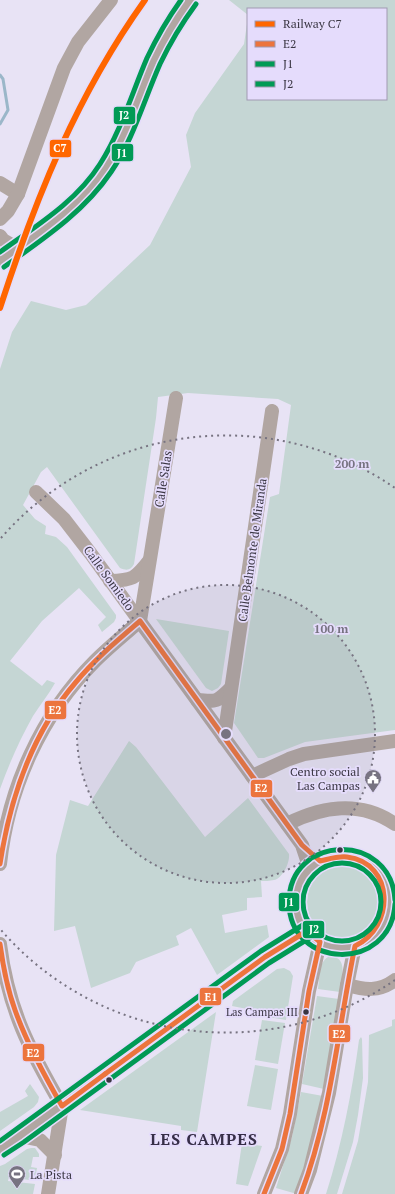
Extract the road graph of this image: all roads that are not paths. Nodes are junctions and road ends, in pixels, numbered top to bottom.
1 (111, 0) edge
2 (190, 0) edge
3 (0, 183) edge
4 (18, 194) junction
5 (0, 219) edge
6 (0, 236) edge
7 (17, 248) junction
8 (0, 261) edge
9 (176, 398) dead end
10 (272, 411) dead end
11 (36, 492) dead end
12 (150, 561) junction
13 (110, 581) junction
14 (140, 621) junction
15 (232, 688) junction
16 (197, 700) junction
17 (224, 738) junction
18 (395, 741) edge
19 (252, 776) junction
20 (287, 824) junction
21 (395, 824) edge
22 (0, 864) edge
23 (315, 865) junction
24 (306, 931) junction
25 (320, 942) junction
26 (0, 944) edge
27 (355, 946) junction
28 (395, 980) edge
29 (347, 986) junction
30 (62, 1106) junction
31 (20, 1136) junction
32 (0, 1149) edge
33 (55, 1155) junction
34 (48, 1194) edge
35 (264, 1194) edge
36 (301, 1194) edge

1 - 4 street
2 - 7 street
3 - 4 street
4 - 5 street
6 - 7 street
7 - 8 street
9 - 12 street, Calle Salas
10 - 15 street, Calle Belmonte de Miranda
11 - 13 street, Calle Somiedo
12 - 13 street
12 - 14 street, Calle Salas
13 - 14 street, Calle Somiedo
14 - 16 street, Calle Somiedo
14 - 22 street
15 - 16 street
15 - 17 street, Calle Belmonte de Miranda
16 - 17 street, Calle Somiedo
17 - 19 street, Calle Somiedo
18 - 19 street
19 - 20 street, Calle Somiedo
20 - 21 street
20 - 23 street, Calle Somiedo
23 - 24 street
23 - 27 street
24 - 25 street
24 - 30 street
25 - 27 street
25 - 35 street
26 - 30 street
27 - 29 street
28 - 29 street
29 - 36 street
30 - 31 street
30 - 33 street
31 - 32 street
31 - 33 street
33 - 34 street

